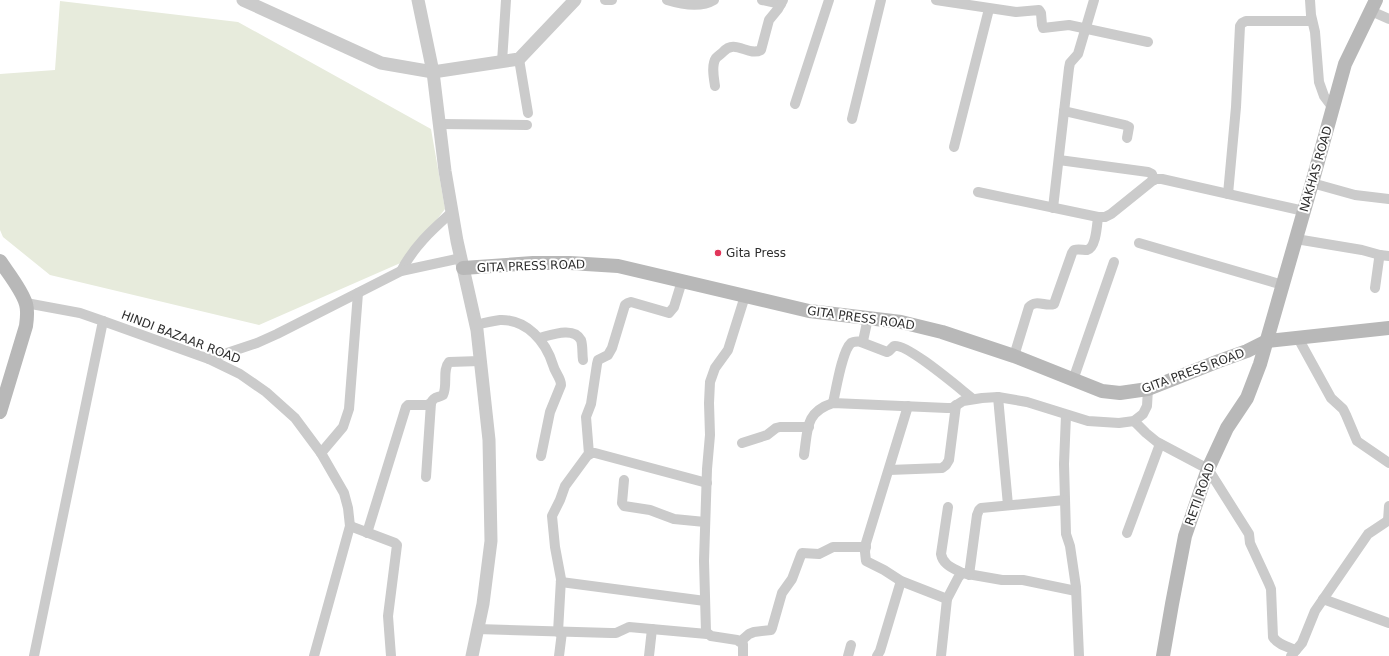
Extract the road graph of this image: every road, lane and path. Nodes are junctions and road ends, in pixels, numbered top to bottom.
1 (242, 0) edge
2 (418, 0) edge
3 (506, 0) edge
4 (575, 0) edge
5 (605, 0) edge
6 (612, 0) edge
7 (667, 0) edge
8 (714, 0) edge
9 (762, 0) edge
10 (828, 0) edge
11 (882, 0) edge
12 (936, 0) edge
13 (1094, 0) edge
14 (1310, 0) edge
15 (953, 1) edge
16 (782, 2) edge
17 (1373, 6) edge
18 (989, 9) junction
19 (1389, 19) edge
20 (1312, 21) junction
21 (1086, 28) junction
22 (1148, 42) dead end
23 (519, 59) junction
24 (502, 62) junction
25 (434, 72) junction
26 (714, 86) dead end
27 (794, 104) dead end
28 (1333, 108) junction
29 (1064, 111) junction
30 (528, 112) dead end
31 (852, 120) dead end
32 (440, 124) junction
33 (527, 125) dead end
34 (1127, 138) dead end
35 (954, 148) dead end
36 (1059, 160) junction
37 (1154, 180) junction
38 (1312, 183) junction
39 (978, 192) dead end
40 (1228, 194) junction
41 (1389, 199) edge
42 (1053, 208) junction
43 (1304, 211) junction
44 (452, 212) junction
45 (1098, 217) junction
46 (1296, 239) junction
47 (1139, 243) dead end
48 (1385, 256) edge
49 (0, 261) edge
50 (1114, 262) dead end
51 (462, 263) junction
52 (401, 271) junction
53 (682, 281) junction
54 (1283, 285) junction
55 (1375, 288) dead end
56 (358, 293) junction
57 (745, 296) junction
58 (26, 303) junction
59 (868, 318) junction
60 (103, 321) junction
61 (476, 325) junction
62 (1389, 328) edge
63 (539, 338) junction
64 (1298, 338) junction
65 (1267, 341) junction
66 (861, 342) junction
67 (1014, 356) junction
68 (209, 359) junction
69 (583, 360) dead end
70 (480, 361) junction
71 (1073, 380) junction
72 (1148, 389) junction
73 (998, 397) junction
74 (977, 399) junction
75 (431, 403) junction
76 (833, 403) junction
77 (956, 405) junction
78 (908, 406) junction
79 (0, 412) edge
80 (1066, 415) junction
81 (1134, 421) junction
82 (809, 427) junction
83 (742, 443) dead end
84 (1160, 444) junction
85 (321, 453) junction
86 (589, 454) junction
87 (804, 455) dead end
88 (541, 456) dead end
89 (1389, 463) edge
90 (1208, 469) junction
91 (889, 470) junction
92 (426, 477) dead end
93 (624, 480) dead end
94 (707, 483) junction
95 (1065, 500) junction
96 (1008, 505) junction
97 (1389, 506) edge
98 (948, 507) dead end
99 (1388, 520) edge
100 (705, 522) junction
101 (350, 526) junction
102 (367, 533) junction
103 (1127, 534) dead end
104 (866, 547) junction
105 (966, 574) junction
106 (901, 581) junction
107 (561, 582) junction
108 (1076, 591) junction
109 (947, 599) junction
110 (1323, 599) junction
111 (705, 601) junction
112 (1389, 623) edge
113 (478, 629) junction
114 (652, 629) junction
115 (560, 632) junction
116 (708, 634) junction
117 (741, 641) junction
118 (851, 646) dead end
119 (1293, 653) edge
120 (34, 656) edge
121 (314, 656) edge
122 (391, 656) edge
123 (472, 656) edge
124 (559, 656) edge
125 (649, 656) edge
126 (743, 656) edge
127 (848, 656) edge
128 (877, 656) edge
129 (941, 656) edge
130 (1080, 656) edge
131 (1163, 656) edge

1 - 25 street
2 - 25 street
3 - 24 street
4 - 23 street
5 - 6 street
7 - 8 street
9 - 16 street
10 - 27 street
11 - 31 street
12 - 15 street
13 - 21 street
14 - 20 street
15 - 18 street
16 - 26 street
17 - 19 street
17 - 28 main road, NAKHAS ROAD
18 - 21 street
18 - 35 street
20 - 28 street
20 - 40 street
21 - 22 street
21 - 29 street
23 - 24 street
23 - 30 street
24 - 25 street
25 - 32 street
28 - 38 main road, NAKHAS ROAD
29 - 34 street
29 - 36 street
32 - 33 street
32 - 44 street
36 - 37 street
36 - 42 street
37 - 40 street
37 - 45 street
38 - 41 street
38 - 43 main road, NAKHAS ROAD
39 - 42 street
40 - 43 street
42 - 45 street
43 - 46 main road, NAKHAS ROAD
44 - 51 street
44 - 52 street
45 - 67 street
46 - 48 street
46 - 54 main road, NAKHAS ROAD
47 - 54 street
48 - 55 street
49 - 58 main road
50 - 71 street
51 - 52 street
51 - 53 main road, GITA PRESS ROAD
51 - 61 street
52 - 56 street
53 - 57 main road, GITA PRESS ROAD
53 - 86 street
54 - 65 main road, NAKHAS ROAD
56 - 68 street
56 - 85 street
57 - 59 main road, GITA PRESS ROAD
57 - 94 street
58 - 60 street, HINDI BAZAAR ROAD
58 - 79 main road
59 - 66 street
59 - 67 main road, GITA PRESS ROAD
60 - 68 street, HINDI BAZAAR ROAD
60 - 120 street
61 - 63 street
61 - 70 street
62 - 64 main road
63 - 69 street
63 - 88 street
64 - 65 main road
64 - 89 street
65 - 72 main road, GITA PRESS ROAD
65 - 90 main road, RETI ROAD
66 - 74 street
66 - 76 street
67 - 71 main road, GITA PRESS ROAD
68 - 85 street, HINDI BAZAAR ROAD
70 - 75 street
70 - 113 street
71 - 72 main road, GITA PRESS ROAD
72 - 81 street
73 - 74 street
73 - 80 street
73 - 96 street
74 - 77 street
75 - 92 street
75 - 102 street
76 - 78 street
76 - 82 street
77 - 78 street
77 - 91 street
78 - 91 street
80 - 81 street
80 - 95 street
81 - 84 street
82 - 83 street
82 - 87 street
84 - 90 street
84 - 103 street
85 - 101 street, HINDI BAZAAR ROAD
86 - 94 street
86 - 107 street
90 - 119 street
90 - 131 main road, RETI ROAD
91 - 104 street
93 - 100 street
94 - 100 street
95 - 96 street
95 - 108 street
96 - 105 street
97 - 99 street
98 - 105 street
99 - 110 street
100 - 111 street
101 - 102 street
101 - 121 street, HINDI BAZAAR ROAD
102 - 122 street
104 - 106 street
104 - 117 street
105 - 108 street
105 - 109 street
106 - 109 street
106 - 128 street
107 - 111 street
107 - 115 street
108 - 130 street
109 - 129 street
110 - 112 street
110 - 119 street
111 - 116 street
113 - 115 street
113 - 123 street
114 - 115 street
114 - 116 street
114 - 125 street
115 - 124 street
116 - 117 street
117 - 126 street
118 - 127 street

